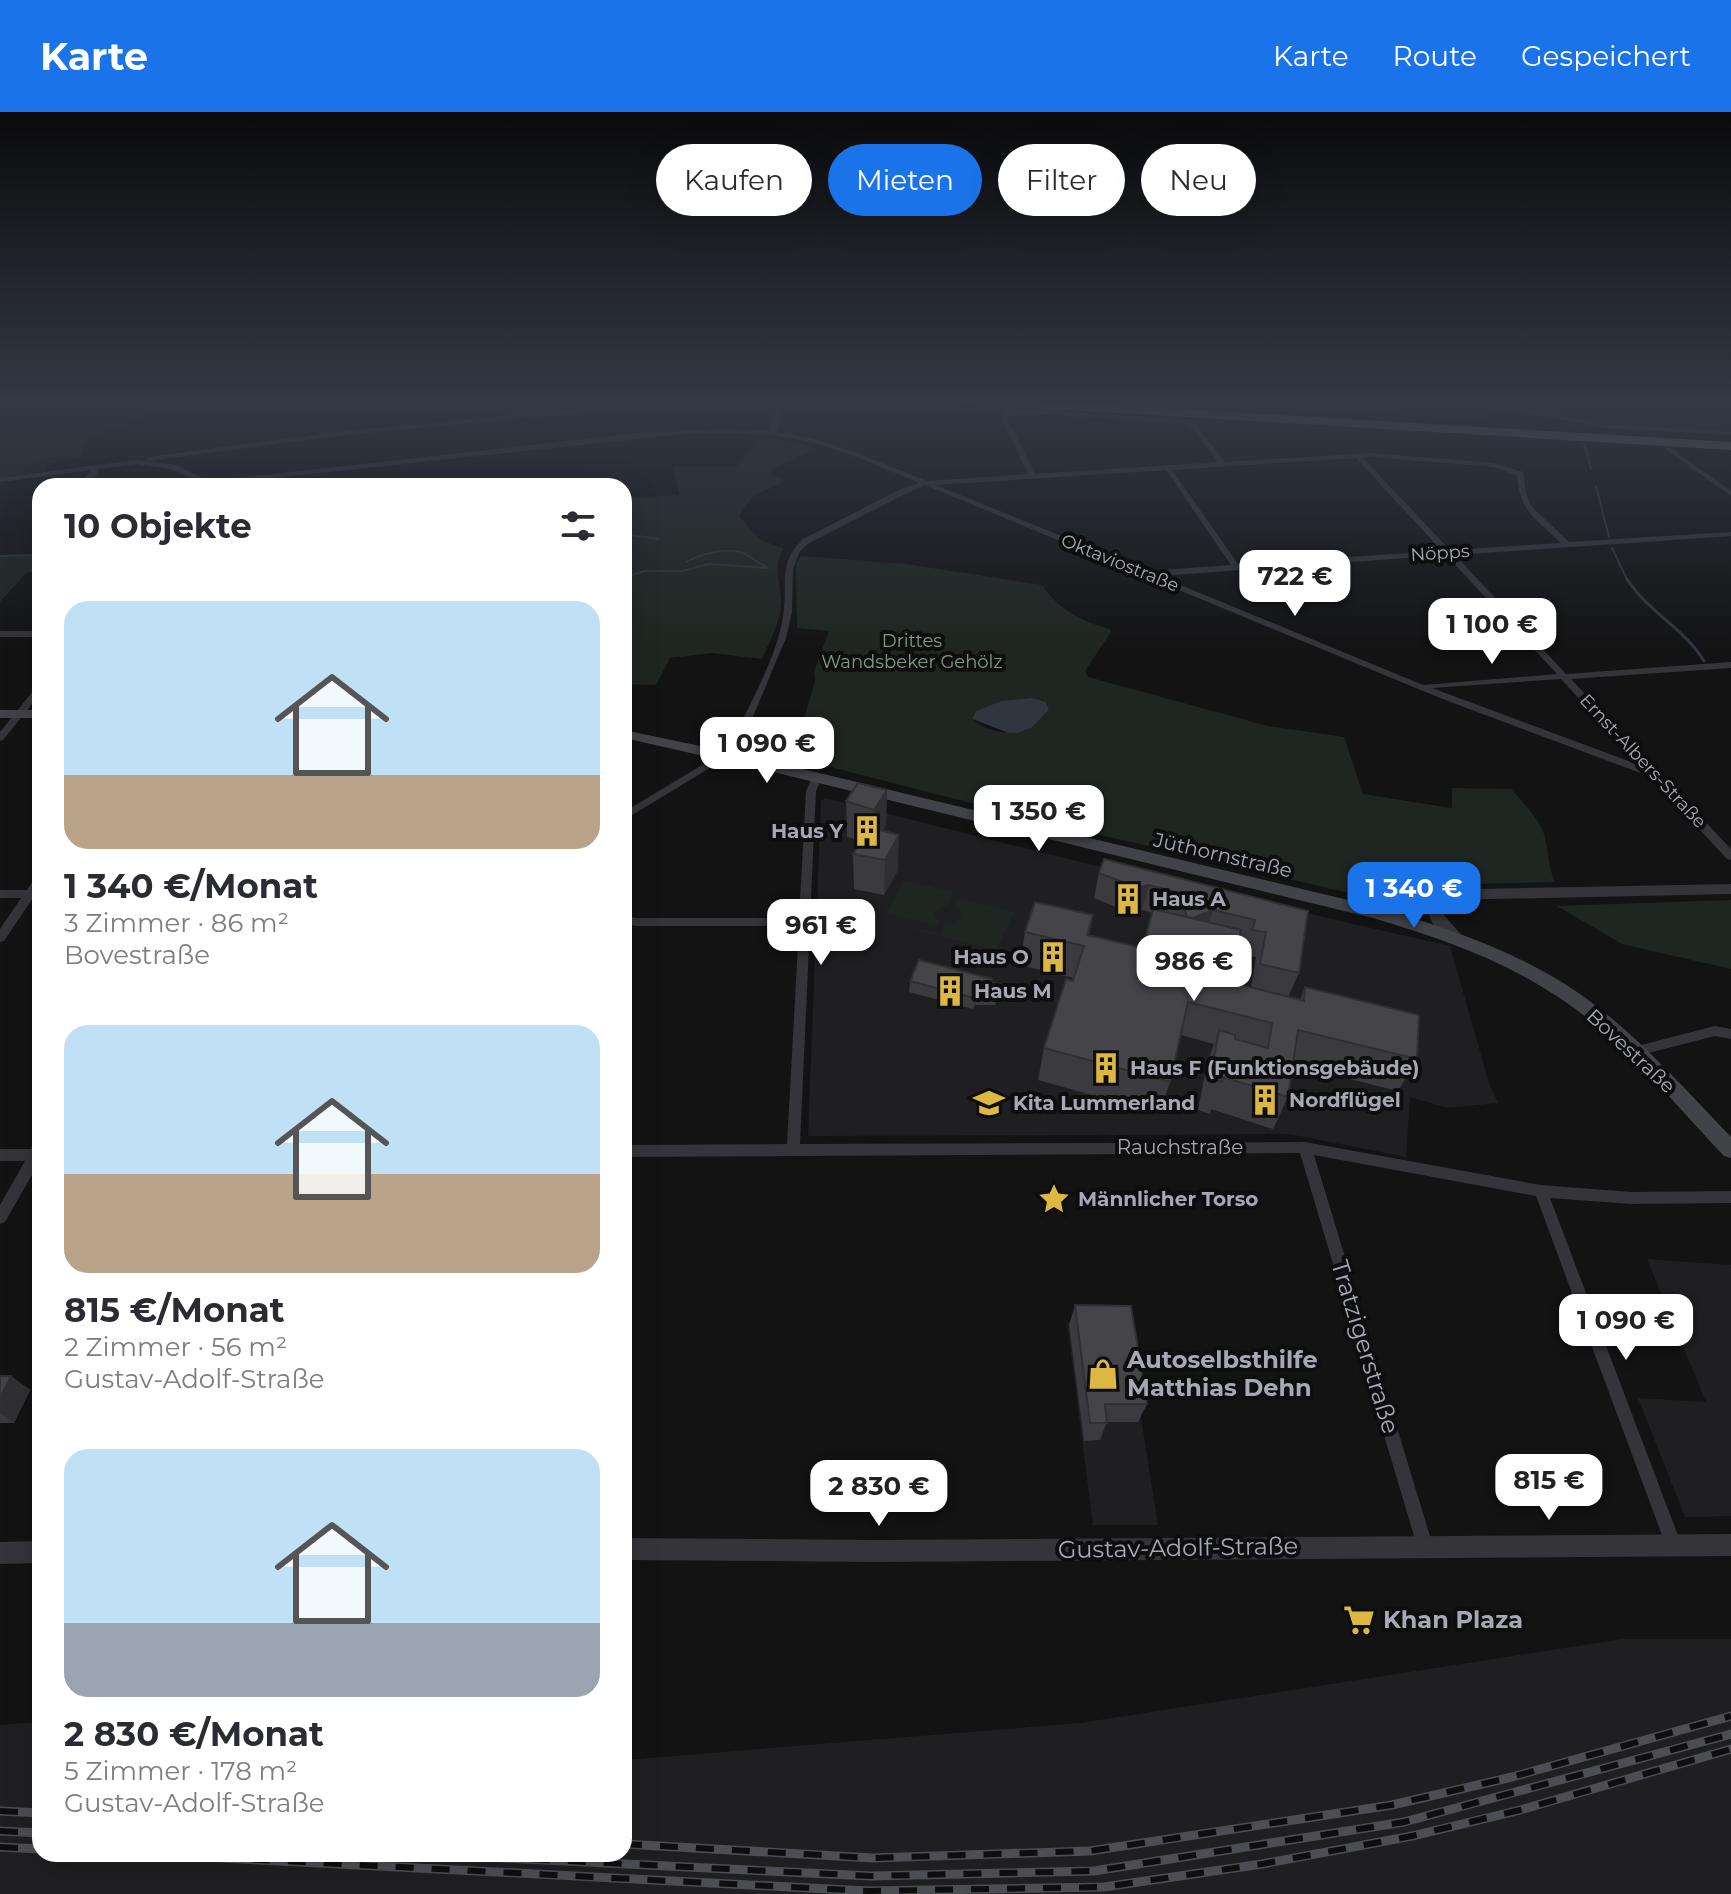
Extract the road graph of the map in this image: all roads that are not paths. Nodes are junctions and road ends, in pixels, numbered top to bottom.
1 (938, 482) edge
2 (1177, 482) edge
3 (1383, 482) edge
4 (1522, 482) edge
5 (1715, 482) edge
6 (925, 483) junction
7 (1731, 494) edge
8 (1731, 534) edge
9 (1567, 545) junction
10 (1448, 552) junction
11 (1236, 567) junction
12 (1151, 576) junction
13 (0, 634) edge
14 (32, 634) edge
15 (1731, 665) edge
16 (1565, 678) junction
17 (1421, 686) junction
18 (32, 698) edge
19 (0, 714) edge
20 (19, 714) junction
21 (32, 714) edge
22 (632, 736) edge
23 (0, 738) edge
24 (725, 755) junction
25 (1656, 775) junction
26 (817, 777) junction
27 (632, 812) edge
28 (1731, 856) edge
29 (1731, 889) edge
30 (0, 894) edge
31 (32, 894) edge
32 (1467, 895) junction
33 (32, 898) edge
34 (1436, 902) junction
35 (1385, 916) junction
36 (632, 921) edge
37 (807, 922) junction
38 (0, 938) edge
39 (1457, 939) junction
40 (1731, 1034) edge
41 (1637, 1051) junction
42 (1305, 1148) junction
43 (793, 1150) junction
44 (1731, 1150) edge
45 (632, 1151) edge
46 (32, 1152) edge
47 (0, 1155) edge
48 (32, 1162) edge
49 (1541, 1191) junction
50 (1731, 1197) edge
51 (0, 1218) edge
52 (1731, 1545) edge
53 (1425, 1546) junction
54 (1674, 1546) junction
55 (632, 1549) edge
56 (32, 1552) edge
57 (0, 1553) edge

1 - 6 street
2 - 11 street
3 - 10 street, Ernst-Albers-Straße
4 - 9 street
5 - 7 street
6 - 12 street, Oktaviostraße
6 - 24 street
8 - 9 street, Nöpps
9 - 10 street, Nöpps
10 - 11 street, Nöpps
10 - 16 street, Ernst-Albers-Straße
11 - 12 street, Nöpps
12 - 17 street, Oktaviostraße
13 - 14 street
15 - 16 street
16 - 17 street
16 - 25 street, Ernst-Albers-Straße
17 - 25 street, Oktaviostraße
18 - 20 street
19 - 20 main road
20 - 21 main road
20 - 23 street
22 - 24 main road, Jüthornstraße
24 - 26 main road, Jüthornstraße
24 - 27 street
25 - 28 street, Ernst-Albers-Straße
26 - 35 main road, Jüthornstraße
26 - 37 street
29 - 32 street, Jüthornstraße
30 - 31 street
32 - 34 street, Jüthornstraße
32 - 35 street, Jüthornstraße
33 - 38 street
34 - 35 street, Jüthornstraße
34 - 39 street
35 - 39 main road, Bovestraße
36 - 37 street
37 - 43 street
39 - 41 main road, Bovestraße
40 - 41 street
41 - 44 main road, Bovestraße
42 - 43 street, Rauchstraße
42 - 49 street, Rauchstraße
42 - 53 street, Tratzigerstraße
43 - 45 street, Rauchstraße
46 - 47 street
48 - 51 street
49 - 50 street, Rauchstraße
49 - 54 street
52 - 54 street, Gustav-Adolf-Straße
53 - 54 street, Gustav-Adolf-Straße
53 - 55 street, Gustav-Adolf-Straße
56 - 57 street

